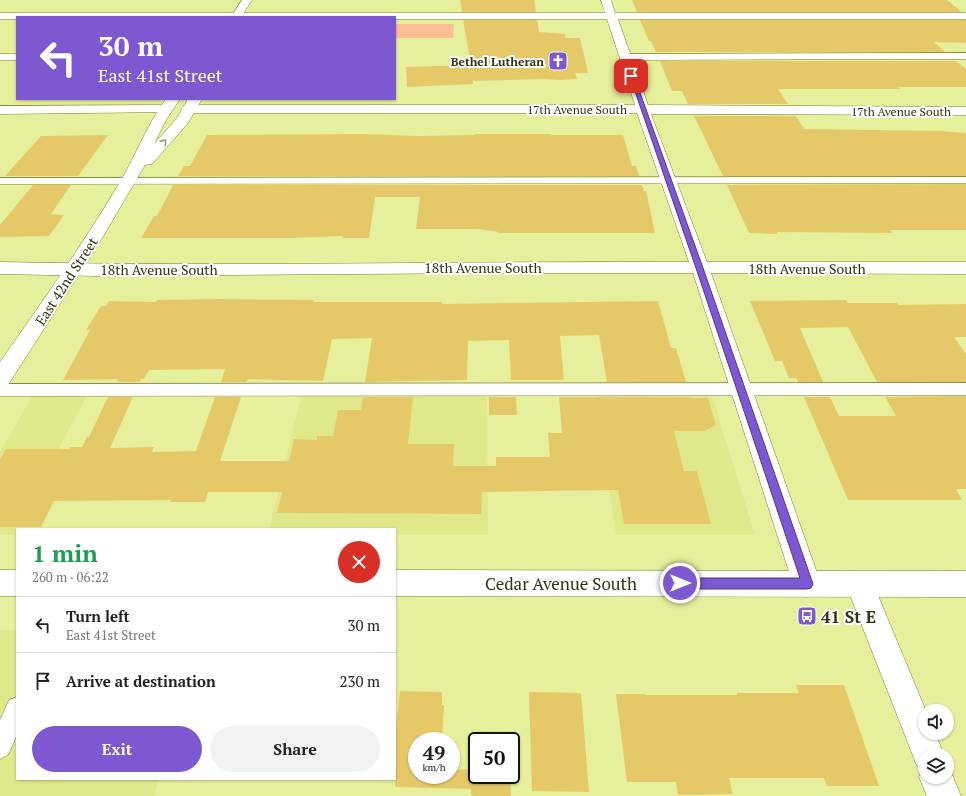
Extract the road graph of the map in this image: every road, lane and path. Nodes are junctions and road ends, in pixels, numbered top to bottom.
1 (247, 0) edge
2 (609, 8) edge
3 (0, 16) edge
4 (237, 16) edge
5 (966, 16) edge
6 (966, 56) edge
7 (0, 57) edge
8 (16, 57) edge
9 (624, 57) junction
10 (170, 104) edge
11 (192, 104) edge
12 (642, 109) junction
13 (0, 110) edge
14 (966, 111) edge
15 (669, 180) junction
16 (966, 180) edge
17 (0, 181) edge
18 (128, 182) junction
19 (0, 268) edge
20 (700, 268) junction
21 (966, 268) edge
22 (74, 269) junction
23 (0, 379) edge
24 (741, 389) junction
25 (966, 389) edge
26 (0, 390) edge
27 (396, 582) edge
28 (16, 583) edge
29 (0, 584) edge
30 (807, 584) junction
31 (966, 584) edge
32 (860, 585) junction
33 (16, 710) edge
34 (0, 747) edge
35 (925, 748) edge
36 (939, 784) edge
37 (944, 796) edge

1 - 4 street
2 - 4 street
2 - 5 street
2 - 9 street
3 - 4 street
6 - 9 lane
7 - 8 lane
9 - 12 street
10 - 13 street
10 - 18 street, East 42nd Street
11 - 12 street, 17th Avenue South
18 -> 11 street, East 42nd Street
12 - 14 street, 17th Avenue South
12 - 15 street
15 - 16 lane
15 - 18 lane
15 - 20 street
17 - 18 lane
18 - 22 street, East 42nd Street
19 - 22 street, 18th Avenue South
20 - 21 street, 18th Avenue South
20 - 22 street, 18th Avenue South
20 - 24 street
22 - 23 street, East 42nd Street
24 - 25 lane
24 - 26 lane
24 - 30 street
27 - 30 street, Cedar Avenue South
28 - 29 street
30 - 32 street, Cedar Avenue South
31 - 32 street, Cedar Avenue South
32 - 35 street
33 - 34 lane
36 - 37 street

